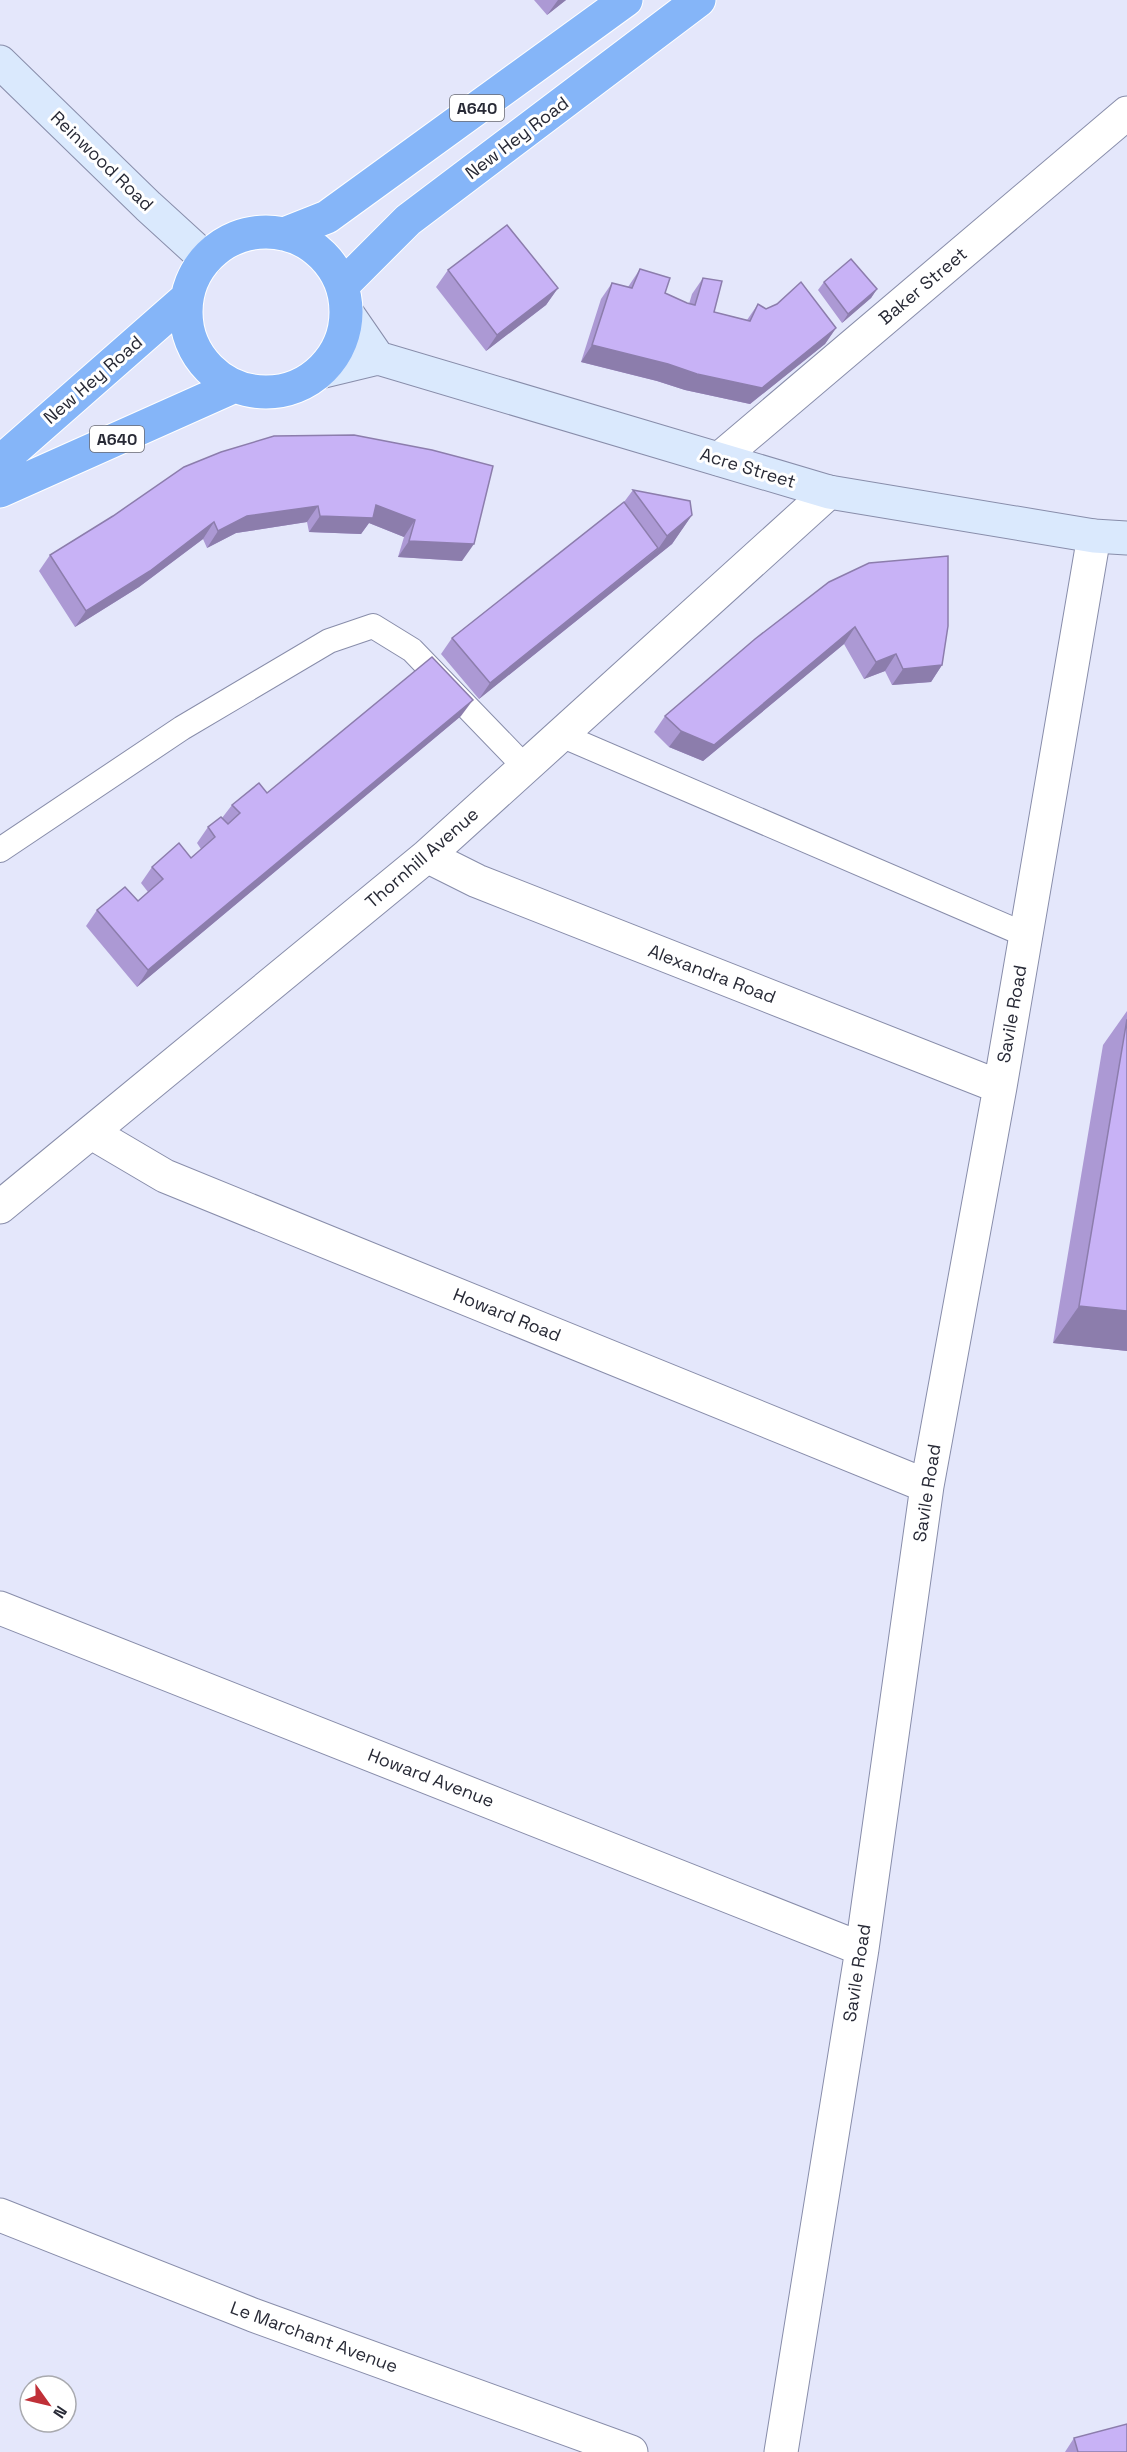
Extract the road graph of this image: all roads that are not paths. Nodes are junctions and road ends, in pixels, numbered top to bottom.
1 (626, 0) edge
2 (699, 0) edge
3 (0, 62) edge
4 (1127, 113) edge
5 (284, 234) junction
6 (206, 258) junction
7 (187, 298) junction
8 (345, 299) junction
9 (378, 358) junction
10 (320, 372) junction
11 (235, 386) junction
12 (719, 459) junction
13 (0, 462) edge
14 (0, 491) edge
15 (829, 492) junction
16 (1094, 536) junction
17 (1127, 538) edge
18 (561, 735) junction
19 (525, 768) junction
20 (0, 850) edge
21 (428, 856) junction
22 (1026, 934) junction
23 (1000, 1087) junction
24 (92, 1133) junction
25 (0, 1207) edge
26 (927, 1486) junction
27 (0, 1608) edge
28 (862, 1949) junction
29 (0, 2215) edge
30 (631, 2452) edge
31 (781, 2452) edge

1 - 5 highway, A640
2 - 8 highway, New Hey Road / A640
3 - 6 street, Reinwood Road
4 - 12 street, Baker Street
5 - 6 highway, A640
5 - 8 highway, A640
6 - 7 highway, A640
7 - 11 highway, A640
7 - 13 highway, New Hey Road / A640
8 - 9 street
8 - 10 highway, A640
9 - 10 street
9 - 12 street, Acre Street
10 - 11 highway, A640
11 - 14 highway, A640
12 - 15 street, Acre Street
15 - 16 street, Acre Street
15 - 18 street, Thornhill Avenue
16 - 17 street, Acre Street
16 - 22 street, Savile Road
18 - 19 street, Thornhill Avenue
18 - 22 lane
19 - 20 lane
19 - 21 street, Thornhill Avenue
21 - 23 street, Alexandra Road
21 - 24 street, Thornhill Avenue
22 - 23 street, Savile Road
23 - 26 street, Savile Road
24 - 25 street, Thornhill Avenue
24 - 26 street, Howard Road
26 - 28 street, Savile Road
27 - 28 street, Howard Avenue
28 - 31 street, Savile Road
29 - 30 street, Le Marchant Avenue

